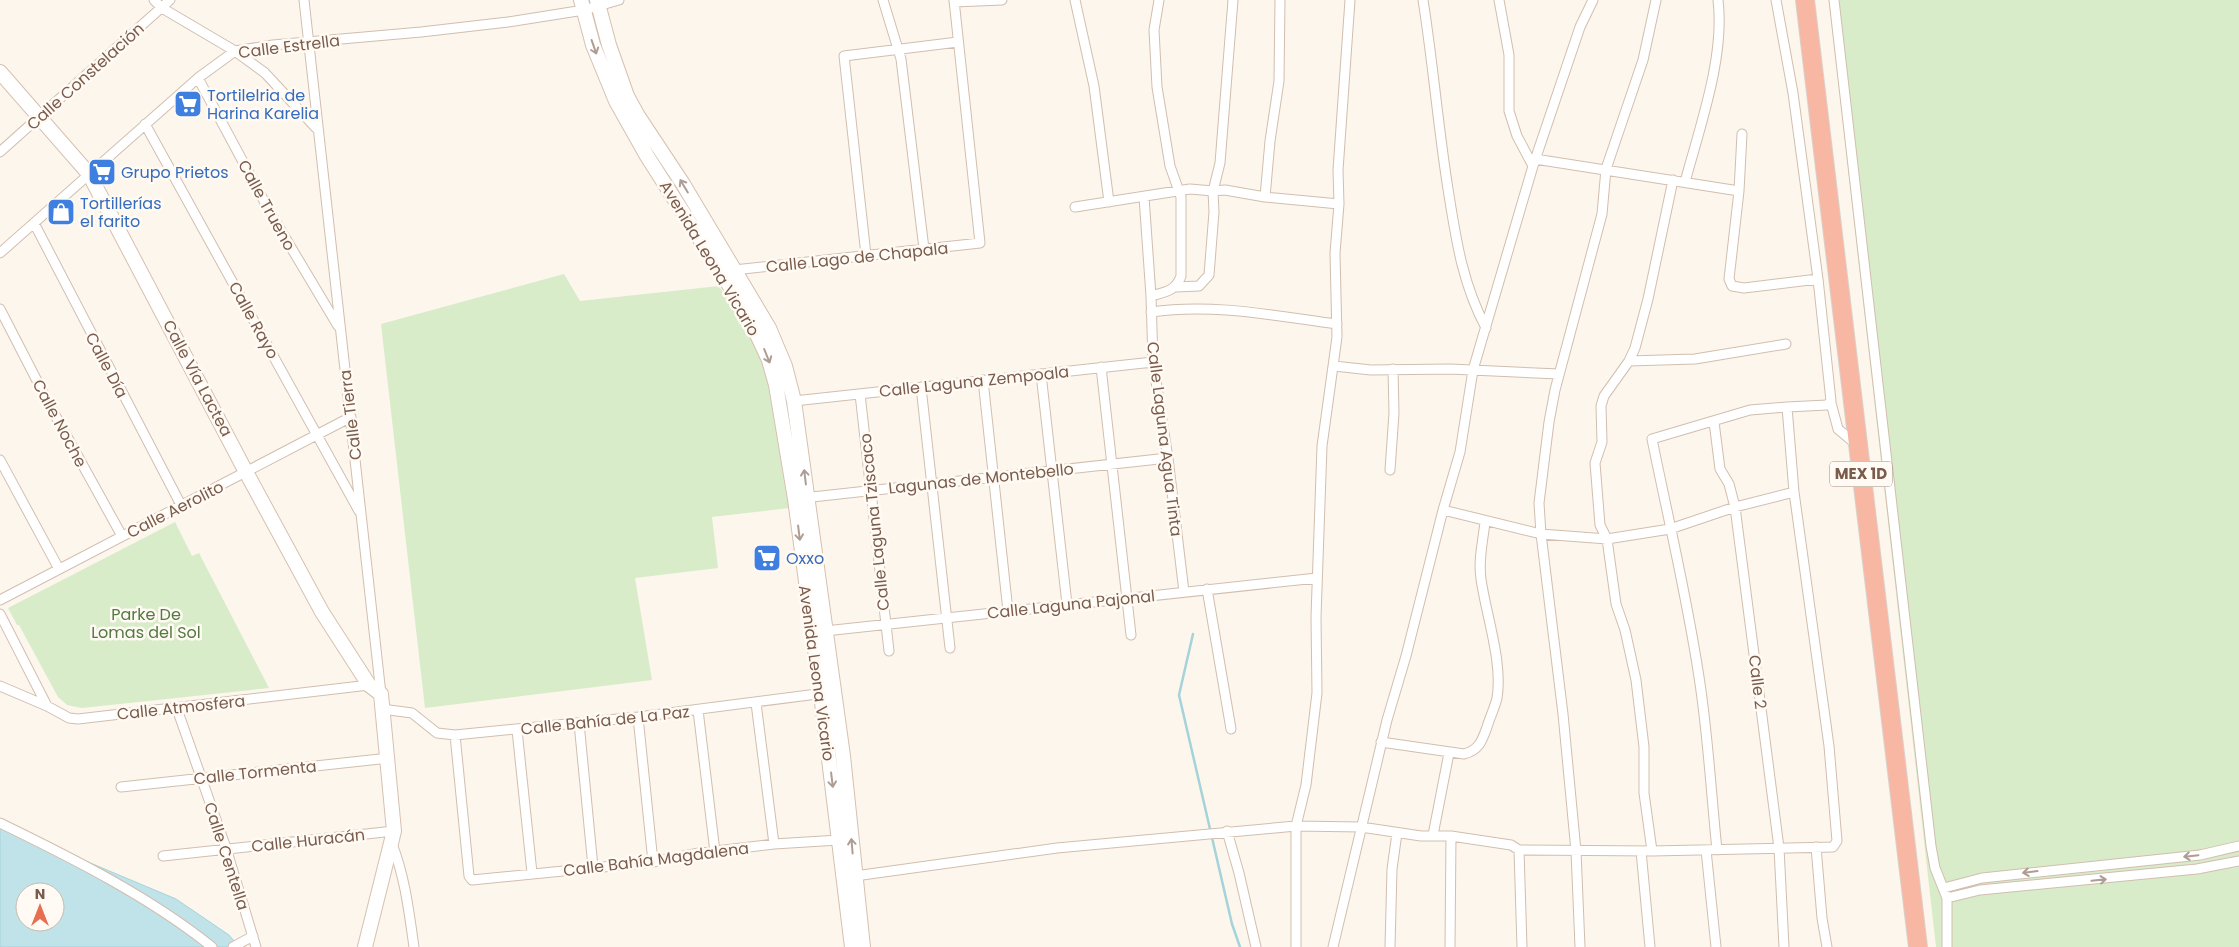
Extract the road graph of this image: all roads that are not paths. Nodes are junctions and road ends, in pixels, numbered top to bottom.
1 (154, 0) edge
2 (170, 0) edge
3 (304, 0) edge
4 (619, 0) edge
5 (883, 0) edge
6 (1002, 0) edge
7 (1074, 0) edge
8 (1159, 0) edge
9 (1233, 0) edge
10 (1280, 0) edge
11 (1350, 0) edge
12 (1423, 0) edge
13 (1499, 0) edge
14 (1593, 0) edge
15 (1656, 0) edge
16 (1718, 0) edge
17 (1776, 0) edge
18 (1805, 0) edge
19 (1834, 0) edge
20 (954, 1) edge
21 (598, 3) edge
22 (582, 5) edge
23 (162, 8) junction
24 (308, 42) junction
25 (958, 42) junction
26 (897, 49) junction
27 (234, 51) junction
28 (0, 72) edge
29 (198, 78) junction
30 (39, 118) junction
31 (145, 124) junction
32 (316, 128) junction
33 (1742, 134) dead end
34 (0, 152) edge
35 (1534, 163) junction
36 (1606, 169) junction
37 (89, 174) junction
38 (1673, 180) junction
39 (1685, 182) junction
40 (1179, 190) junction
41 (1213, 191) junction
42 (1740, 191) junction
43 (1144, 197) junction
44 (1266, 197) junction
45 (1109, 202) junction
46 (1339, 204) junction
47 (1075, 207) dead end
48 (34, 223) junction
49 (924, 249) junction
50 (0, 253) edge
51 (866, 256) junction
52 (734, 270) junction
53 (1818, 278) junction
54 (1176, 287) junction
55 (1152, 296) junction
56 (0, 309) edge
57 (1152, 312) junction
58 (1337, 324) junction
59 (1486, 328) junction
60 (340, 329) junction
61 (1786, 344) dead end
62 (1629, 361) junction
63 (1153, 362) junction
64 (1334, 366) junction
65 (1101, 367) junction
66 (1393, 369) junction
67 (1473, 370) junction
68 (1041, 374) junction
69 (1559, 374) junction
70 (983, 380) junction
71 (921, 387) junction
72 (860, 394) junction
73 (794, 401) junction
74 (1830, 403) junction
75 (1787, 407) junction
76 (350, 417) junction
77 (1714, 422) junction
78 (317, 435) junction
79 (1858, 446) junction
80 (1168, 458) junction
81 (0, 460) edge
82 (1112, 464) junction
83 (1390, 470) dead end
84 (1052, 471) junction
85 (246, 472) junction
86 (993, 477) junction
87 (932, 484) junction
88 (870, 490) junction
89 (1794, 492) junction
90 (801, 498) junction
91 (181, 505) junction
92 (1734, 507) junction
93 (1443, 510) junction
94 (362, 516) junction
95 (1485, 522) junction
96 (1670, 529) junction
97 (1541, 534) junction
98 (122, 536) junction
99 (1607, 539) junction
100 (59, 569) junction
101 (1317, 578) junction
102 (1207, 589) junction
103 (1184, 592) junction
104 (1127, 598) junction
105 (0, 600) edge
106 (1067, 604) junction
107 (1008, 611) junction
108 (0, 614) edge
109 (947, 618) junction
110 (886, 624) junction
111 (825, 631) junction
112 (1131, 635) dead end
113 (950, 648) dead end
114 (889, 651) dead end
115 (368, 685) junction
116 (0, 686) edge
117 (835, 692) junction
118 (381, 694) junction
119 (821, 694) junction
120 (756, 703) junction
121 (46, 706) junction
122 (177, 708) junction
123 (382, 709) junction
124 (698, 710) junction
125 (638, 717) junction
126 (578, 723) junction
127 (1231, 729) dead end
128 (517, 730) junction
129 (455, 735) junction
130 (1381, 742) junction
131 (1449, 753) junction
132 (389, 758) junction
133 (202, 778) junction
134 (122, 787) dead end
135 (0, 823) edge
136 (1296, 826) junction
137 (1361, 827) junction
138 (1227, 832) junction
139 (1398, 833) junction
140 (1433, 835) junction
141 (1451, 836) junction
142 (393, 838) junction
143 (840, 840) junction
144 (774, 844) junction
145 (2239, 846) edge
146 (226, 848) junction
147 (1779, 848) junction
148 (1816, 848) junction
149 (1519, 850) junction
150 (1706, 850) junction
151 (1717, 850) junction
152 (1576, 851) junction
153 (1641, 851) junction
154 (1652, 851) junction
155 (715, 852) junction
156 (163, 856) dead end
157 (2239, 861) edge
158 (653, 862) junction
159 (592, 868) junction
160 (532, 873) junction
161 (855, 876) junction
162 (1944, 888) junction
163 (1947, 898) junction
164 (252, 936) junction
165 (212, 947) edge
166 (233, 947) edge
167 (256, 947) edge
168 (365, 947) edge
169 (414, 947) edge
170 (852, 947) edge
171 (863, 947) edge
172 (1256, 947) edge
173 (1296, 947) edge
174 (1333, 947) edge
175 (1390, 947) edge
176 (1450, 947) edge
177 (1522, 947) edge
178 (1580, 947) edge
179 (1650, 947) edge
180 (1716, 947) edge
181 (1784, 947) edge
182 (1827, 947) edge
183 (1918, 947) edge
184 (1948, 947) edge

1 - 23 street
2 - 23 street, Calle Constelación
3 - 24 street, Calle Tierra
4 - 21 street, Calle Estrella
5 - 26 street
6 - 20 street
7 - 45 street
8 - 40 street
9 - 41 street
10 - 44 street
11 - 46 street
12 - 59 street
13 - 35 street
14 - 35 street
15 - 36 street
16 - 39 street
17 - 53 street
18 - 79 highway, MEX 1D
19 - 162 street
20 - 25 street
21 - 22 street, Calle Estrella
52 -> 21 street, Avenida Leona Vicario
22 - 24 street, Calle Estrella
22 -> 90 street, Avenida Leona Vicario
23 - 27 street
23 - 30 street, Calle Constelación
24 - 27 street, Calle Estrella
24 - 32 street, Calle Tierra
25 - 26 street
25 - 49 street, Calle Lago de Chapala
26 - 49 street
26 - 51 street
27 - 29 street, Calle Estrella
27 - 32 street
28 - 30 street, Calle Vía Lactea
29 - 31 street, Calle Estrella
29 - 60 street, Calle Trueno
30 - 34 street, Calle Constelación
30 - 37 street, Calle Vía Lactea
31 - 37 street, Calle Estrella
31 - 78 street, Calle Rayo
32 - 60 street, Calle Tierra
33 - 42 street
35 - 36 street
35 - 59 street
36 - 38 street
36 - 69 street
37 - 48 street, Calle Estrella
37 - 85 street, Calle Vía Lactea
38 - 39 street
38 - 62 street
39 - 42 street
40 - 41 street
40 - 43 street
40 - 54 street
41 - 44 street
41 - 54 street
42 - 53 street
43 - 45 street
43 - 55 street, Calle Laguna Agua Tinta
44 - 46 street
45 - 47 street
46 - 58 street
48 - 50 street, Calle Estrella
48 - 91 street, Calle Día
49 - 51 street, Calle Lago de Chapala
51 - 52 street, Calle Lago de Chapala
52 - 73 street, Avenida Leona Vicario
53 - 74 street
54 - 55 street
55 - 57 street, Calle Laguna Agua Tinta
56 - 98 street, Calle Noche
57 - 58 street
57 - 63 street, Calle Laguna Agua Tinta
58 - 64 street
59 - 67 street
60 - 76 street, Calle Tierra
61 - 62 street
62 - 99 street
63 - 65 street, Calle Laguna Zempoala
63 - 80 street, Calle Laguna Agua Tinta
64 - 66 street
64 - 101 street
65 - 68 street, Calle Laguna Zempoala
65 - 82 street
66 - 67 street
66 - 83 street
67 - 69 street
67 - 93 street
68 - 70 street, Calle Laguna Zempoala
68 - 84 street
69 - 97 street
70 - 71 street, Calle Laguna Zempoala
70 - 86 street
71 - 72 street, Calle Laguna Zempoala
71 - 87 street
72 - 73 street, Calle Laguna Zempoala
72 - 88 street, Calle Laguna Tziscaco
90 -> 73 street, Avenida Leona Vicario
74 - 75 street
74 - 79 street
75 - 77 street
75 - 89 street
76 - 78 street, Calle Aerolito
76 - 94 street, Calle Tierra
77 - 92 street, Calle 2
77 - 96 street
78 - 85 street, Calle Aerolito
78 - 94 street, Calle Rayo
79 - 183 highway, MEX 1D
80 - 82 street, Lagunas de Montebello
80 - 103 street, Calle Laguna Agua Tinta
81 - 100 street
82 - 84 street, Lagunas de Montebello
82 - 104 street
84 - 86 street, Lagunas de Montebello
84 - 106 street
85 - 91 street, Calle Aerolito
85 - 115 street, Calle Vía Lactea
86 - 87 street, Lagunas de Montebello
86 - 107 street
87 - 88 street, Lagunas de Montebello
87 - 109 street
88 - 90 street, Lagunas de Montebello
88 - 110 street, Calle Laguna Tziscaco
89 - 92 street
89 - 148 street
90 - 111 street, Avenida Leona Vicario
90 -> 119 street, Avenida Leona Vicario
91 - 98 street, Calle Aerolito
92 - 96 street
92 - 147 street, Calle 2
93 - 95 street
93 - 130 street
94 - 118 street, Calle Tierra
95 - 97 street
95 - 131 street
96 - 99 street
96 - 151 street
97 - 99 street
97 - 152 street
98 - 100 street, Calle Aerolito
99 - 154 street
100 - 105 street, Calle Aerolito
101 - 102 street, Calle Laguna Pajonal
101 - 136 street
102 - 103 street, Calle Laguna Pajonal
102 - 127 street
103 - 104 street, Calle Laguna Pajonal
104 - 106 street, Calle Laguna Pajonal
104 - 112 street
106 - 107 street, Calle Laguna Pajonal
107 - 109 street, Calle Laguna Pajonal
108 - 121 street
109 - 110 street, Calle Laguna Pajonal
109 - 113 street
110 - 111 street, Calle Laguna Pajonal
110 - 114 street, Calle Laguna Tziscaco
111 - 117 street, Avenida Leona Vicario
115 - 118 street, Calle Vía Lactea
115 - 122 street, Calle Atmosfera
116 - 121 street, Calle Atmosfera
117 - 119 street, Calle Bahía de La Paz
161 -> 117 street, Avenida Leona Vicario
118 - 123 street, Calle Tierra
119 - 120 street, Calle Bahía de La Paz
119 -> 143 street, Avenida Leona Vicario
120 - 124 street, Calle Bahía de La Paz
120 - 144 street
121 - 122 street, Calle Atmosfera
122 - 133 street, Calle Centella
123 - 129 street, Calle Bahía de La Paz
123 - 132 street, Calle Tierra
124 - 125 street, Calle Bahía de La Paz
124 - 155 street
125 - 126 street, Calle Bahía de La Paz
125 - 158 street
126 - 128 street, Calle Bahía de La Paz
126 - 159 street
128 - 129 street, Calle Bahía de La Paz
128 - 160 street
129 - 160 street, Calle Bahía Magdalena
130 - 131 street
130 - 137 street
131 - 140 street
132 - 133 street, Calle Tormenta
132 - 142 street, Calle Tierra
133 - 134 street, Calle Tormenta
133 - 146 street, Calle Centella
135 - 165 street
136 - 137 street
136 - 138 street
136 - 173 street
137 - 139 street
137 - 174 street
138 - 161 street
138 - 172 street
139 - 140 street
139 - 175 street
140 - 141 street
141 - 149 street
141 - 176 street
142 - 146 street, Calle Huracán
142 - 168 street, Calle Tierra
142 - 169 street
143 - 144 street, Calle Bahía Magdalena
143 - 170 street, Avenida Leona Vicario
144 - 155 street, Calle Bahía Magdalena
145 -> 162 street
146 - 156 street, Calle Huracán
146 - 164 street, Calle Centella
147 - 148 street
147 - 151 street
147 - 181 street, Calle 2
148 - 182 street
149 - 152 street
149 - 177 street
150 - 151 street
150 - 154 street
150 - 180 street
152 - 153 street
152 - 178 street
153 - 154 street
153 - 179 street
155 - 158 street, Calle Bahía Magdalena
163 -> 157 street
158 - 159 street, Calle Bahía Magdalena
159 - 160 street, Calle Bahía Magdalena
161 - 171 street, Avenida Leona Vicario
162 - 163 street
163 - 184 street
164 - 166 street
164 - 167 street, Calle Centella

